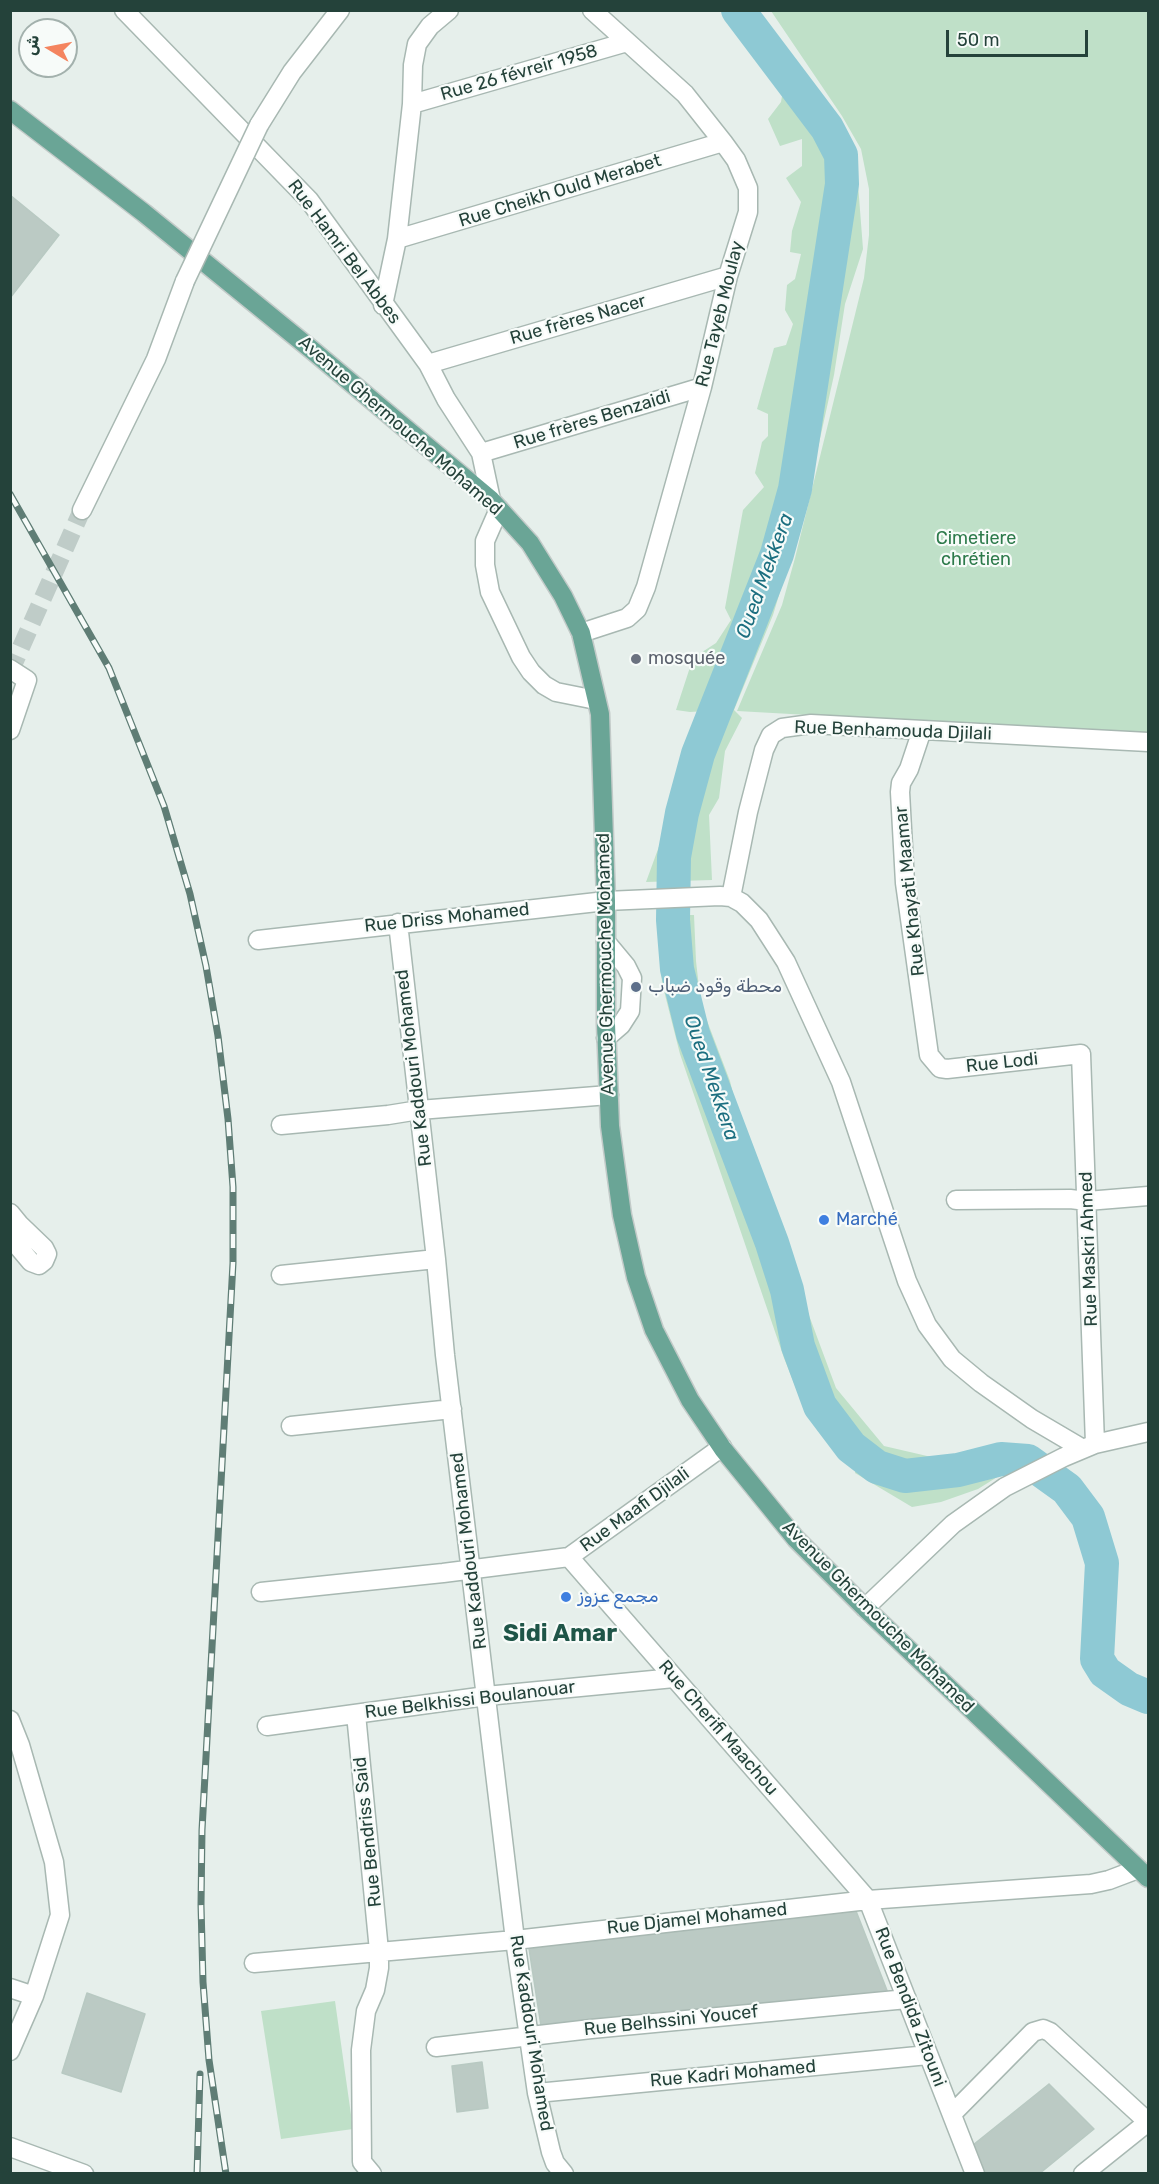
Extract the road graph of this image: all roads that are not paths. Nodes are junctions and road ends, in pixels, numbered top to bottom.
1 (124, 10) edge
2 (340, 10) edge
3 (449, 10) edge
4 (592, 10) edge
5 (627, 42) junction
6 (411, 104) junction
7 (10, 111) edge
8 (723, 142) junction
9 (397, 239) junction
10 (728, 276) junction
11 (383, 305) junction
12 (428, 364) junction
13 (702, 387) junction
14 (481, 453) junction
15 (495, 505) junction
16 (82, 510) tunnel mouth
17 (581, 633) junction
18 (10, 669) edge
19 (596, 700) junction
20 (10, 730) edge
21 (922, 730) junction
22 (1149, 742) edge
23 (726, 896) junction
24 (606, 901) junction
25 (398, 923) junction
26 (258, 940) dead end
27 (606, 942) junction
28 (606, 1038) junction
29 (1082, 1054) joint
30 (929, 1055) joint
31 (609, 1095) junction
32 (419, 1110) junction
33 (280, 1125) dead end
34 (1149, 1196) edge
35 (956, 1200) dead end
36 (1087, 1201) junction
37 (10, 1213) edge
38 (10, 1237) edge
39 (436, 1258) junction
40 (281, 1275) dead end
41 (453, 1409) junction
42 (291, 1426) dead end
43 (1149, 1432) edge
44 (1089, 1446) junction
45 (722, 1447) junction
46 (569, 1557) junction
47 (472, 1570) junction
48 (261, 1592) dead end
49 (865, 1608) junction
50 (674, 1678) junction
51 (486, 1696) junction
52 (356, 1714) junction
53 (10, 1720) edge
54 (267, 1726) dead end
55 (15, 1748) edge
56 (1144, 1874) edge
57 (868, 1900) junction
58 (515, 1940) junction
59 (380, 1951) junction
60 (254, 1963) dead end
61 (10, 1988) edge
62 (34, 1996) junction
63 (907, 1999) junction
64 (528, 2036) junction
65 (436, 2047) dead end
66 (10, 2051) edge
67 (928, 2055) junction
68 (537, 2093) junction
69 (952, 2114) junction
70 (1148, 2122) edge
71 (10, 2147) edge
72 (49, 2168) edge
73 (84, 2174) edge
74 (372, 2174) edge
75 (564, 2174) edge
76 (975, 2174) edge
77 (1083, 2174) edge

1 - 11 street, Rue Hamri Bel Abbes
2 - 16 street, bridge
3 - 6 street
4 - 5 street, Rue Tayeb Moulay
5 - 6 street, Rue 26 févreir 1958
5 - 8 street, Rue Tayeb Moulay
6 - 9 street
7 - 15 main road, Avenue Ghermouche Mohamed
8 - 9 street, Rue Cheikh Ould Merabet
8 - 10 street, Rue Tayeb Moulay
9 - 11 street
10 - 12 street, Rue frères Nacer
10 - 13 street, Rue Tayeb Moulay
11 - 12 street, Rue Hamri Bel Abbes
12 - 14 street, Rue Hamri Bel Abbes
13 - 14 street, Rue frères Benzaidi
13 - 17 street, Rue Tayeb Moulay
14 - 15 street, Rue Hamri Bel Abbes
15 - 17 main road, Avenue Ghermouche Mohamed
15 - 19 street
17 - 19 main road, Avenue Ghermouche Mohamed
18 - 20 street
19 - 24 main road, Avenue Ghermouche Mohamed
21 - 22 street, Rue Benhamouda Djilali
21 - 23 street, Rue Benhamouda Djilali
21 - 30 street, Rue Khayati Maamar
23 - 24 street, Rue Driss Mohamed
23 - 44 street
24 - 25 street, Rue Driss Mohamed
24 - 27 main road, Avenue Ghermouche Mohamed
25 - 26 street, Rue Driss Mohamed
25 - 32 street, Rue Kaddouri Mohamed
27 - 28 main road, Avenue Ghermouche Mohamed
27 - 28 street
28 - 31 main road, Avenue Ghermouche Mohamed
29 - 30 street, Rue Lodi
29 - 36 street, Rue Maskri Ahmed
31 - 32 street
31 - 45 main road, Avenue Ghermouche Mohamed
32 - 33 street
32 - 39 street, Rue Kaddouri Mohamed
34 - 36 street
35 - 36 street
36 - 44 street, Rue Maskri Ahmed
37 - 38 street
39 - 40 street
39 - 41 street, Rue Kaddouri Mohamed
41 - 42 street
41 - 47 street, Rue Kaddouri Mohamed
43 - 44 street
44 - 49 street
45 - 46 street, Rue Maafi Djilali
45 - 49 main road, Avenue Ghermouche Mohamed
46 - 47 street, Rue Maafi Djilali
46 - 50 street, Rue Cherifi Maachou
47 - 48 street, Rue Maafi Djilali
47 - 51 street, Rue Kaddouri Mohamed
49 - 56 main road, Avenue Ghermouche Mohamed
50 - 51 street, Rue Belkhissi Boulanouar
50 - 57 street, Rue Cherifi Maachou
51 - 52 street, Rue Belkhissi Boulanouar
51 - 58 street, Rue Kaddouri Mohamed
52 - 54 street, Rue Belkhissi Boulanouar
52 - 59 street, Rue Bendriss Said
53 - 55 street
55 - 62 street
56 - 57 street, Rue Djamel Mohamed
57 - 58 street, Rue Djamel Mohamed
57 - 63 street, Rue Bendida Zitouni
58 - 59 street, Rue Djamel Mohamed
58 - 64 street, Rue Kaddouri Mohamed
59 - 60 street, Rue Djamel Mohamed
59 - 74 street, Rue Bendriss Said
61 - 62 street
62 - 66 street
63 - 64 street, Rue Belhssini Youcef
63 - 67 street, Rue Bendida Zitouni
64 - 65 street, Rue Belhssini Youcef
64 - 68 street, Rue Kaddouri Mohamed
67 - 68 street, Rue Kadri Mohamed
67 - 69 street, Rue Bendida Zitouni
68 - 75 street, Rue Kaddouri Mohamed
69 - 70 street, Rue Bendida Zitouni
69 - 76 street, Rue Bendida Zitouni
70 - 77 street
71 - 72 street
72 - 73 street

